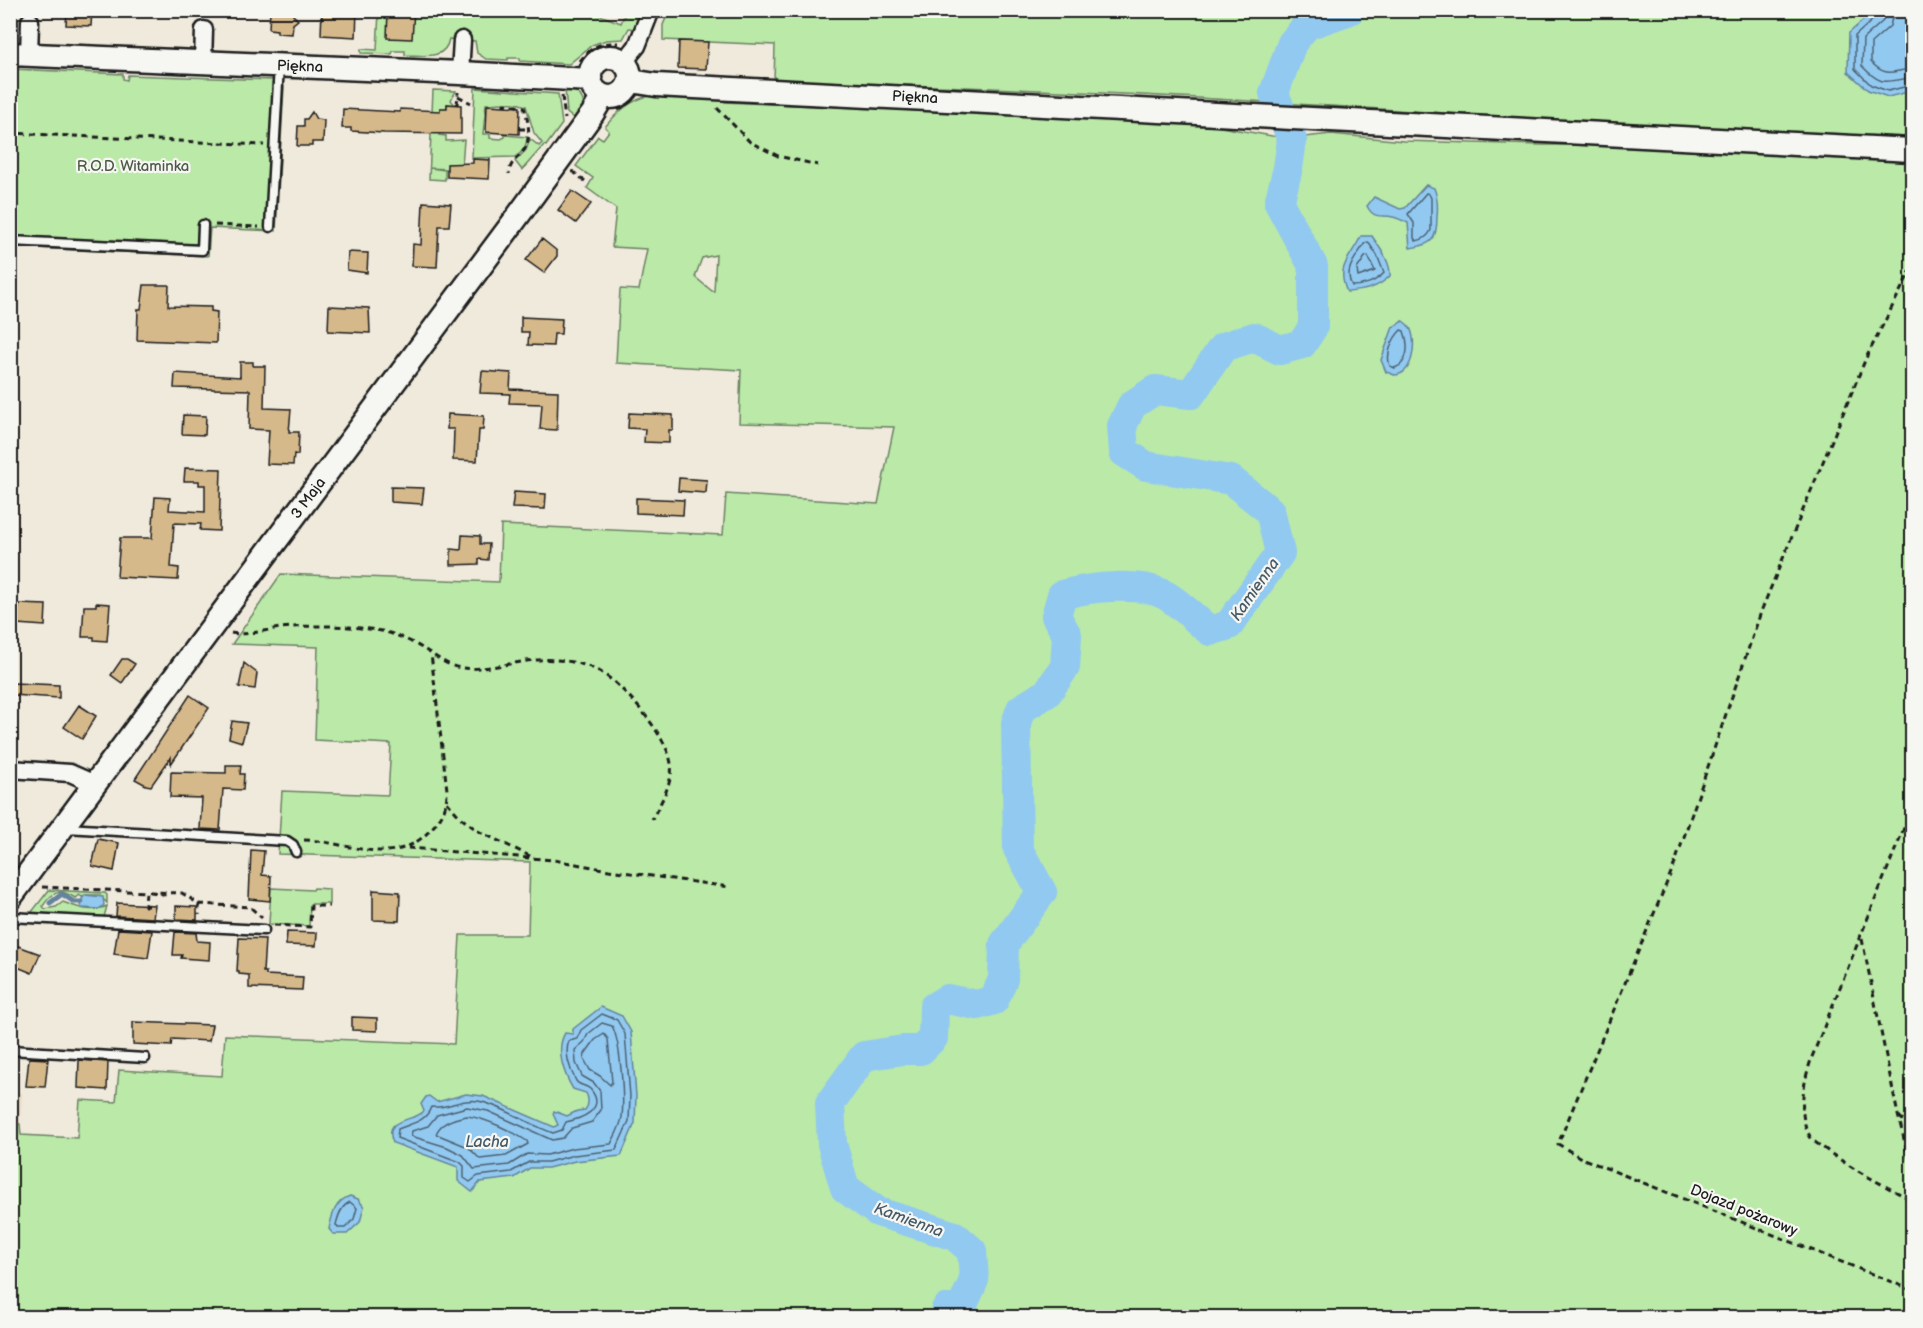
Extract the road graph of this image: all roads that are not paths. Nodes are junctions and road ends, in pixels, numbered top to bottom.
1 (651, 10) edge
2 (30, 21) dead end
3 (204, 30) dead end
4 (462, 40) dead end
5 (20, 55) edge
6 (626, 61) junction
7 (203, 62) junction
8 (279, 65) junction
9 (589, 80) junction
10 (459, 82) junction
11 (1912, 150) edge
12 (204, 225) road end
13 (270, 227) road end
14 (10, 241) edge
15 (10, 769) edge
16 (95, 784) junction
17 (63, 828) junction
18 (296, 852) dead end
19 (10, 898) edge
20 (10, 917) edge
21 (264, 930) dead end
22 (10, 1050) edge
23 (145, 1058) dead end

1 - 6 street
2 - 5 street
3 - 7 street
4 - 10 street
5 - 7 street, Piękna
6 - 9 street
6 - 9 street
6 - 11 street, Piękna
7 - 8 street, Piękna
8 - 10 street, Piękna
8 - 13 lane
9 - 10 street, Piękna
9 - 16 street, 3 Maja
12 - 14 lane
15 - 16 street
16 - 17 street, 3 Maja
17 - 18 lane
17 - 19 street, 3 Maja
20 - 21 lane
22 - 23 lane

